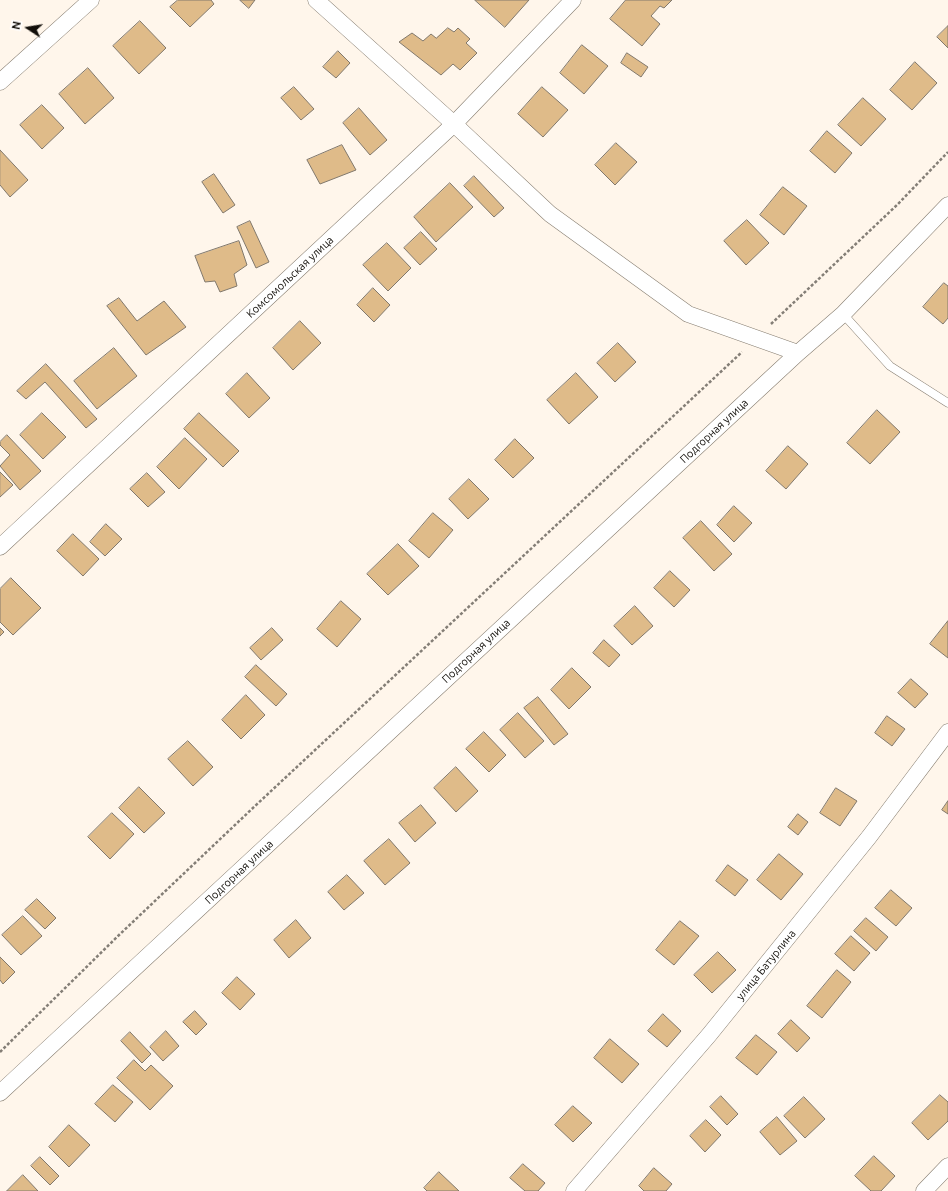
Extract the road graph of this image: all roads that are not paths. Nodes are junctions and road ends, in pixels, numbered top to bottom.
1 (91, 0) edge
2 (316, 0) edge
3 (573, 0) edge
4 (0, 82) edge
5 (454, 124) junction
6 (948, 205) edge
7 (843, 314) junction
8 (798, 353) junction
9 (948, 403) edge
10 (0, 547) edge
11 (948, 732) edge
12 (0, 1093) edge
13 (948, 1166) edge
14 (574, 1191) edge
15 (924, 1191) edge

1 - 4 street
2 - 5 street
3 - 5 street, Комсомольская улица
5 - 8 street
5 - 10 street, Комсомольская улица
6 - 7 street, Подгорная улица
7 - 8 street, Подгорная улица
7 - 9 lane
8 - 12 street, Подгорная улица
11 - 14 street, улица Батурлина
13 - 15 street

